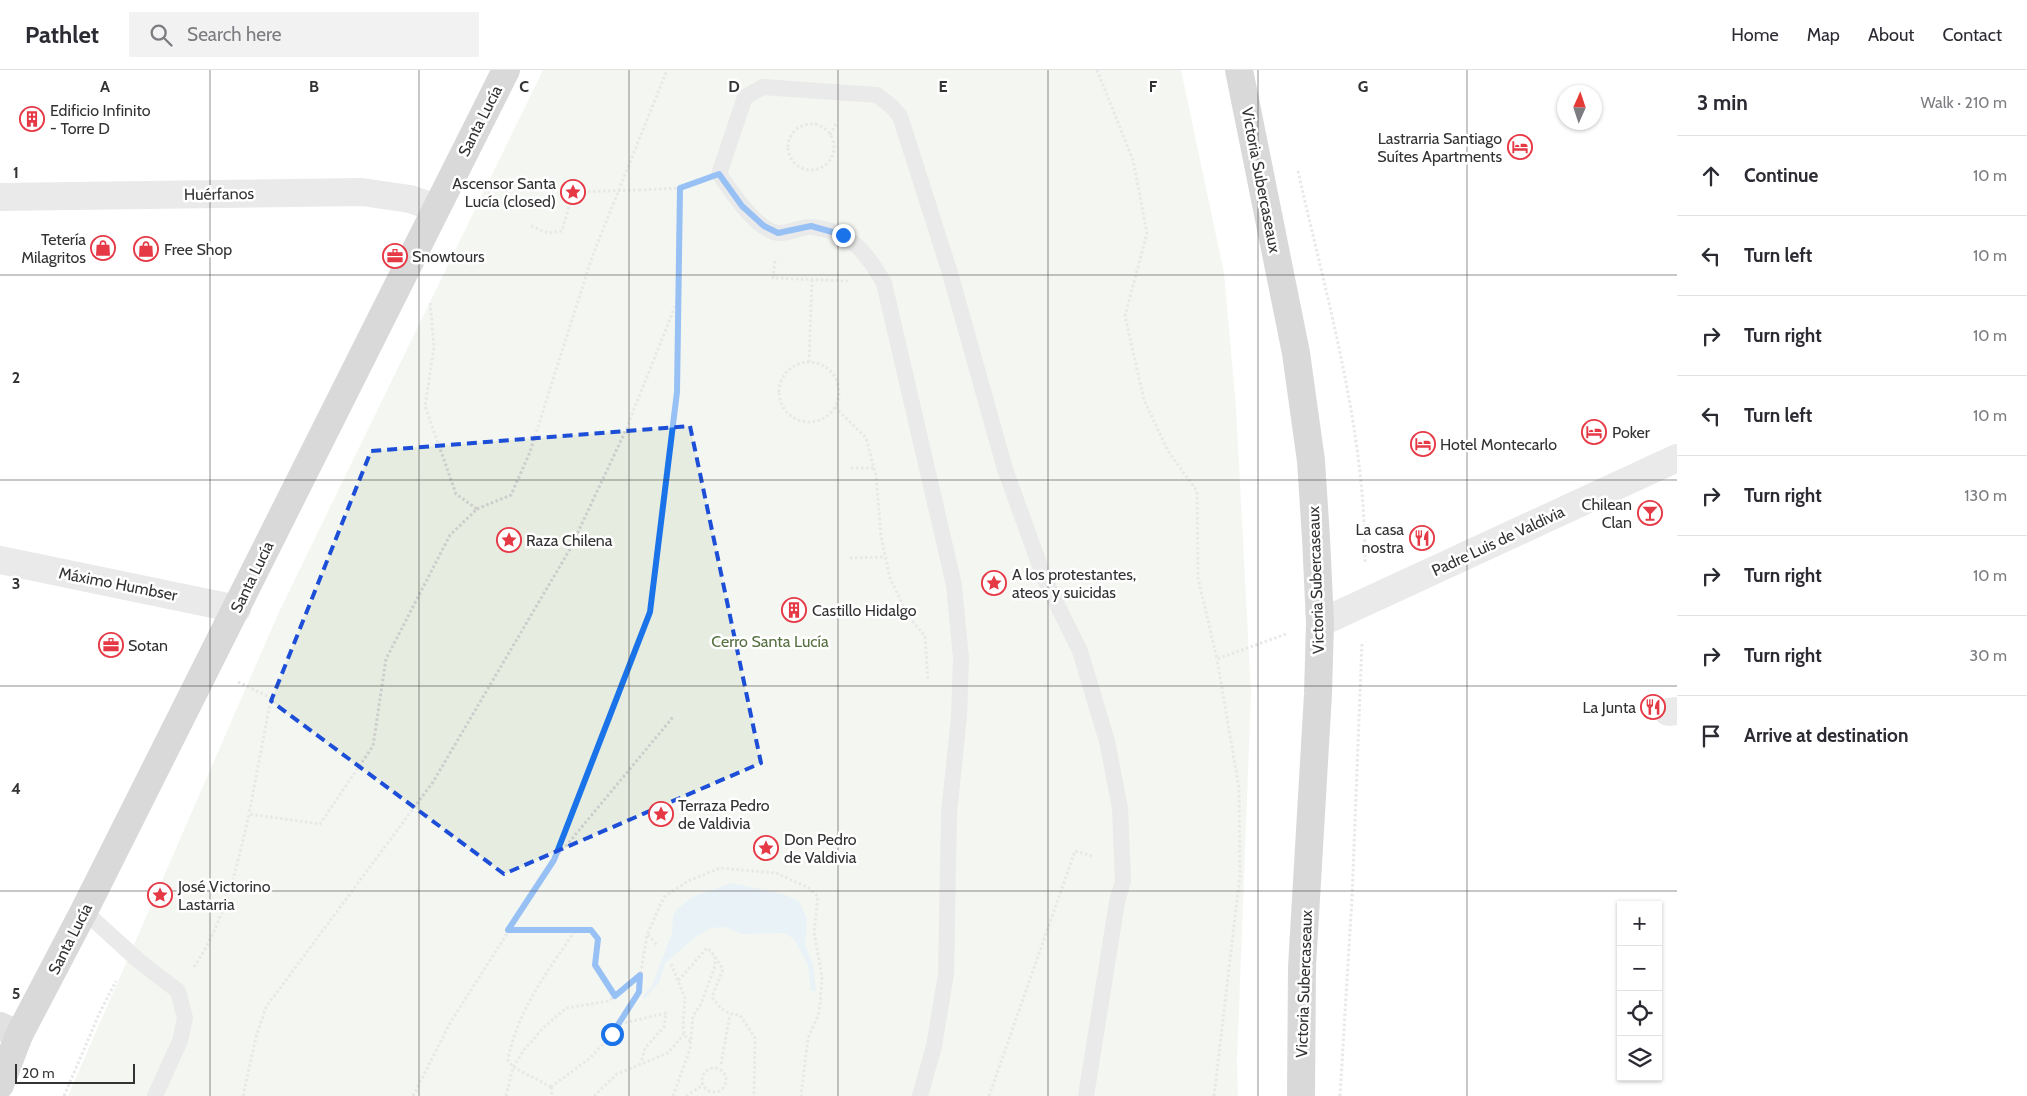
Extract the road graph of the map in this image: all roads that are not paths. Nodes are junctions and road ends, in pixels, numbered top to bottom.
1 (506, 70) edge
2 (1239, 70) edge
3 (0, 197) edge
4 (436, 208) junction
5 (1677, 458) edge
6 (0, 560) edge
7 (237, 609) junction
8 (1320, 623) junction
9 (84, 911) junction
10 (10, 1030) edge
11 (0, 1085) edge
12 (155, 1096) edge
13 (920, 1096) edge
14 (1086, 1096) edge
15 (1301, 1096) edge

1 - 4 main road, Santa Lucía
2 - 8 main road, Victoria Subercaseaux
3 - 4 street, Huérfanos
4 - 7 main road, Santa Lucía
5 - 8 street, Padre Luis de Valdivia
6 - 7 street, Máximo Humbser
7 - 9 main road, Santa Lucía
8 - 15 main road, Victoria Subercaseaux
9 - 10 main road, Santa Lucía
9 - 12 lane
10 - 11 main road, Santa Lucía
13 - 14 lane

